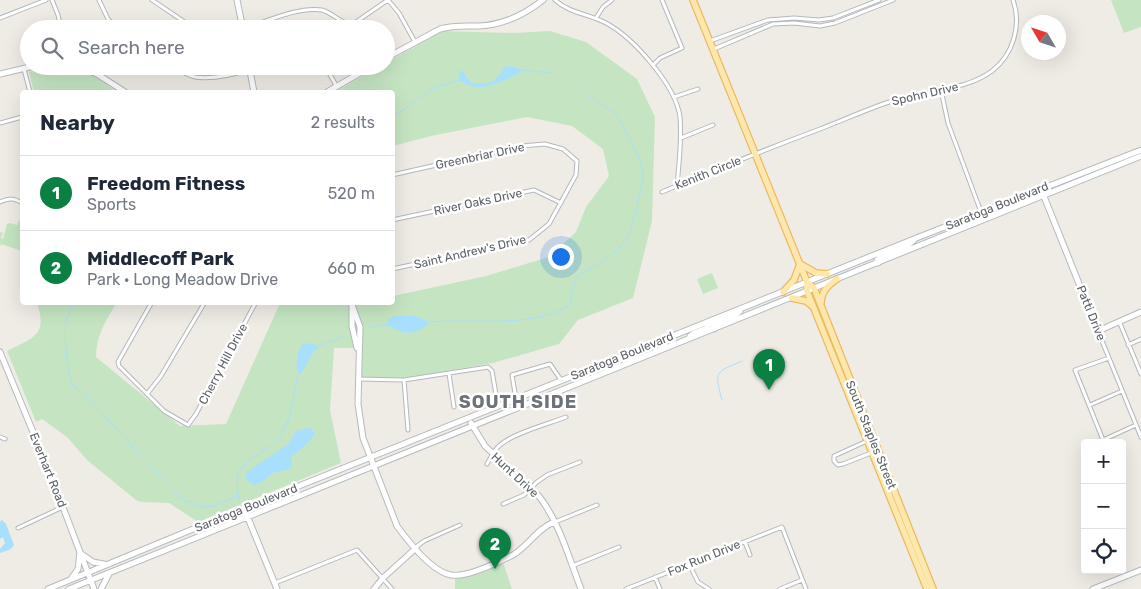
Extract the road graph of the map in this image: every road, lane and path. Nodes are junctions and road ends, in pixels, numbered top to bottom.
1 (46, 0) edge
2 (52, 0) edge
3 (98, 0) edge
4 (152, 0) edge
5 (237, 0) edge
6 (388, 0) edge
7 (543, 0) edge
8 (555, 0) edge
9 (612, 0) edge
10 (662, 0) edge
11 (693, 0) edge
12 (879, 0) edge
13 (893, 0) edge
14 (1013, 0) edge
15 (846, 14) junction
16 (0, 18) edge
17 (596, 18) junction
18 (788, 18) junction
19 (848, 18) junction
20 (59, 20) edge
21 (109, 20) edge
22 (182, 20) edge
23 (241, 20) edge
24 (273, 20) edge
25 (341, 20) edge
26 (359, 20) edge
27 (787, 23) junction
28 (754, 25) junction
29 (756, 30) junction
30 (710, 41) junction
31 (415, 42) junction
32 (714, 49) junction
33 (395, 53) edge
34 (653, 65) junction
35 (20, 69) edge
36 (0, 74) edge
37 (26, 75) edge
38 (99, 75) edge
39 (192, 75) edge
40 (219, 75) edge
41 (251, 75) edge
42 (330, 75) edge
43 (357, 75) edge
44 (337, 87) junction
45 (698, 89) dead end
46 (30, 90) edge
47 (122, 90) edge
48 (254, 90) edge
49 (331, 90) edge
50 (941, 90) junction
51 (674, 97) junction
52 (20, 118) edge
53 (0, 123) edge
54 (714, 125) dead end
55 (681, 138) junction
56 (1141, 150) edge
57 (755, 154) junction
58 (1141, 156) edge
59 (395, 174) edge
60 (677, 186) junction
61 (1041, 188) junction
62 (662, 192) dead end
63 (1044, 195) junction
64 (0, 202) edge
65 (20, 202) edge
66 (561, 202) junction
67 (981, 212) junction
68 (395, 219) edge
69 (962, 229) junction
70 (918, 237) junction
71 (878, 263) junction
72 (800, 264) junction
73 (395, 268) edge
74 (827, 274) junction
75 (837, 279) junction
76 (807, 282) junction
77 (814, 288) junction
78 (807, 291) junction
79 (783, 292) junction
80 (792, 298) junction
81 (150, 305) edge
82 (203, 305) edge
83 (254, 305) edge
84 (352, 305) edge
85 (821, 306) junction
86 (745, 307) junction
87 (814, 309) junction
88 (1141, 312) edge
89 (710, 321) junction
90 (1118, 321) junction
91 (714, 329) junction
92 (1098, 331) junction
93 (1141, 339) edge
94 (686, 340) junction
95 (652, 344) junction
96 (1128, 345) junction
97 (0, 352) edge
98 (624, 356) junction
99 (1109, 358) junction
100 (629, 362) junction
101 (449, 374) junction
102 (1141, 374) edge
103 (598, 375) junction
104 (359, 379) junction
105 (404, 380) junction
106 (562, 380) junction
107 (1122, 391) junction
108 (147, 394) junction
109 (516, 399) junction
110 (534, 400) junction
111 (853, 404) junction
112 (1090, 405) junction
113 (498, 406) junction
114 (454, 407) dead end
115 (862, 410) junction
116 (566, 417) dead end
117 (469, 418) junction
118 (472, 426) junction
119 (1136, 426) junction
120 (408, 430) dead end
121 (0, 437) edge
122 (1141, 437) edge
123 (6, 439) dead end
124 (868, 441) junction
125 (872, 452) junction
126 (493, 453) junction
127 (370, 458) junction
128 (580, 462) dead end
129 (487, 464) dead end
130 (373, 466) junction
131 (882, 477) junction
132 (891, 485) junction
133 (530, 488) junction
134 (887, 491) junction
135 (897, 500) junction
136 (503, 504) dead end
137 (597, 505) dead end
138 (64, 507) junction
139 (244, 508) junction
140 (248, 516) junction
141 (554, 522) junction
142 (460, 525) dead end
143 (18, 528) dead end
144 (745, 542) junction
145 (416, 548) junction
146 (619, 548) dead end
147 (80, 552) junction
148 (750, 555) dead end
149 (689, 564) junction
150 (107, 565) junction
151 (572, 566) junction
152 (1141, 570) edge
153 (88, 572) junction
154 (110, 573) junction
155 (655, 577) junction
156 (383, 578) junction
157 (69, 580) junction
158 (91, 580) junction
159 (802, 580) junction
160 (275, 583) junction
161 (71, 588) edge
162 (48, 589) edge
163 (79, 589) edge
164 (94, 589) edge
165 (101, 589) edge
166 (278, 589) edge
167 (374, 589) edge
168 (392, 589) edge
169 (580, 589) edge
170 (626, 589) edge
171 (660, 589) edge
172 (709, 589) edge
173 (780, 589) edge
174 (806, 589) edge
175 (927, 589) edge
176 (933, 589) edge
177 (1092, 589) edge

1 - 16 street
2 - 20 street
3 - 21 street
4 - 22 street
5 - 23 main road
6 - 26 street
6 - 31 street
7 - 31 main road
8 - 17 street
9 - 17 street
10 - 34 street
11 - 30 main road, South Staples Street
12 - 15 street
13 - 19 street
14 - 50 street, Spohn Drive
15 - 18 street
15 - 19 street
17 - 34 street
18 - 27 street
18 - 28 street
19 - 27 street
24 - 25 street
27 - 29 street
28 - 29 street
28 - 30 street
29 - 32 street
30 - 32 main road, South Staples Street
31 - 33 main road
32 - 57 main road, South Staples Street
34 - 51 street
35 - 36 main road
37 - 46 street
38 - 47 main road
39 - 40 street
41 - 48 main road
42 - 44 street
43 - 44 main road
44 - 49 main road
45 - 51 street
50 - 57 street, Spohn Drive
50 - 67 street
51 - 55 street
52 - 53 street
54 - 55 street
55 - 60 street
56 - 61 main road, Saratoga Boulevard
57 - 60 street, Kenith Circle
57 - 72 main road, South Staples Street
58 - 63 main road, Saratoga Boulevard
59 - 66 street, Greenbriar Drive
60 - 62 street, Kenith Circle
61 - 63 main road, Patti Drive
61 - 67 main road, Saratoga Boulevard
63 - 69 main road, Saratoga Boulevard
63 - 92 main road, Patti Drive
64 - 65 street
66 - 68 street, River Oaks Drive
66 - 73 street, Saint Andrew's Drive
67 - 69 main road
67 - 70 main road, Saratoga Boulevard
69 - 71 main road, Saratoga Boulevard
70 - 71 main road
70 - 74 main road, Saratoga Boulevard
71 - 75 main road, Saratoga Boulevard
72 - 74 main road
72 - 76 main road, South Staples Street
72 - 79 main road
74 - 76 main road, Saratoga Boulevard
75 - 77 main road, Saratoga Boulevard
75 - 85 main road
76 - 77 main road, South Staples Street
76 - 78 main road, South Staples Street
76 - 79 main road, Saratoga Boulevard
77 - 78 main road, Saratoga Boulevard
77 - 85 main road, South Staples Street
78 - 80 main road, Saratoga Boulevard
78 - 87 main road, South Staples Street
79 - 86 main road, Saratoga Boulevard
80 - 87 main road
80 - 91 main road, Saratoga Boulevard
81 - 108 street
82 - 108 street
83 - 108 street, Cherry Hill Drive
84 - 104 main road
85 - 115 main road, South Staples Street
86 - 89 main road, Saratoga Boulevard
86 - 91 main road
87 - 111 main road, South Staples Street
88 - 90 main road
89 - 94 main road
89 - 95 main road, Saratoga Boulevard
90 - 92 main road
90 - 96 street
91 - 94 main road, Saratoga Boulevard
92 - 99 street, Patti Drive
93 - 96 street
94 - 100 main road, Saratoga Boulevard
95 - 98 main road, Saratoga Boulevard
95 - 100 main road
96 - 102 street
97 - 138 main road, Everhart Road
98 - 103 main road
98 - 106 main road, Saratoga Boulevard
99 - 107 street, Patti Drive
99 - 112 street
100 - 103 main road, Saratoga Boulevard
101 - 105 street
101 - 113 street
101 - 114 street
103 - 110 main road, Saratoga Boulevard
104 - 105 street
104 - 127 main road
105 - 120 street
106 - 109 main road, Saratoga Boulevard
106 - 109 street
106 - 110 main road
107 - 112 street
107 - 119 street, Patti Drive
109 - 113 main road, Saratoga Boulevard
110 - 118 main road, Saratoga Boulevard
111 - 115 main road
111 - 124 main road, South Staples Street
112 - 119 street
113 - 117 main road, Saratoga Boulevard
115 - 132 main road, South Staples Street
116 - 126 street
117 - 118 main road, Hunt Drive
117 - 127 main road, Saratoga Boulevard
118 - 126 main road, Hunt Drive
118 - 130 main road, Saratoga Boulevard
119 - 122 street, Patti Drive
121 - 123 street
124 - 125 main road, South Staples Street
124 - 125 street
125 - 131 main road, South Staples Street
126 - 129 street
126 - 133 main road, Hunt Drive
127 - 130 main road
127 - 139 main road, Saratoga Boulevard
128 - 133 street
130 - 140 main road, Saratoga Boulevard
130 - 145 main road
131 - 132 main road
131 - 134 main road, South Staples Street
132 - 135 main road, South Staples Street
133 - 136 street
133 - 141 main road, Hunt Drive
134 - 135 main road
134 - 175 main road, South Staples Street
135 - 176 main road, South Staples Street
137 - 141 street
138 - 143 street
138 - 147 main road, Everhart Road
139 - 140 main road
139 - 150 main road, Saratoga Boulevard
140 - 154 main road, Saratoga Boulevard
140 - 160 main road
141 - 145 main road
141 - 151 main road, Hunt Drive
142 - 145 street
144 - 148 street
144 - 149 street, Fox Run Drive
144 - 159 street, Fox Run Drive
145 - 156 main road
146 - 151 street
147 - 150 main road
147 - 153 main road, Everhart Road
147 - 157 main road
149 - 155 street, Fox Run Drive
149 - 172 street
150 - 153 main road, Saratoga Boulevard
151 - 169 main road, Hunt Drive
152 - 177 main road
153 - 157 main road, Saratoga Boulevard
153 - 158 main road, Everhart Road
154 - 158 main road, Saratoga Boulevard
154 - 165 main road
155 - 170 street, Fox Run Drive
155 - 171 street
156 - 160 street
156 - 167 main road
156 - 168 street
157 - 162 main road, Saratoga Boulevard
158 - 161 main road, Saratoga Boulevard
158 - 164 main road, Everhart Road
159 - 173 street
159 - 174 street
160 - 166 main road
161 - 163 main road

